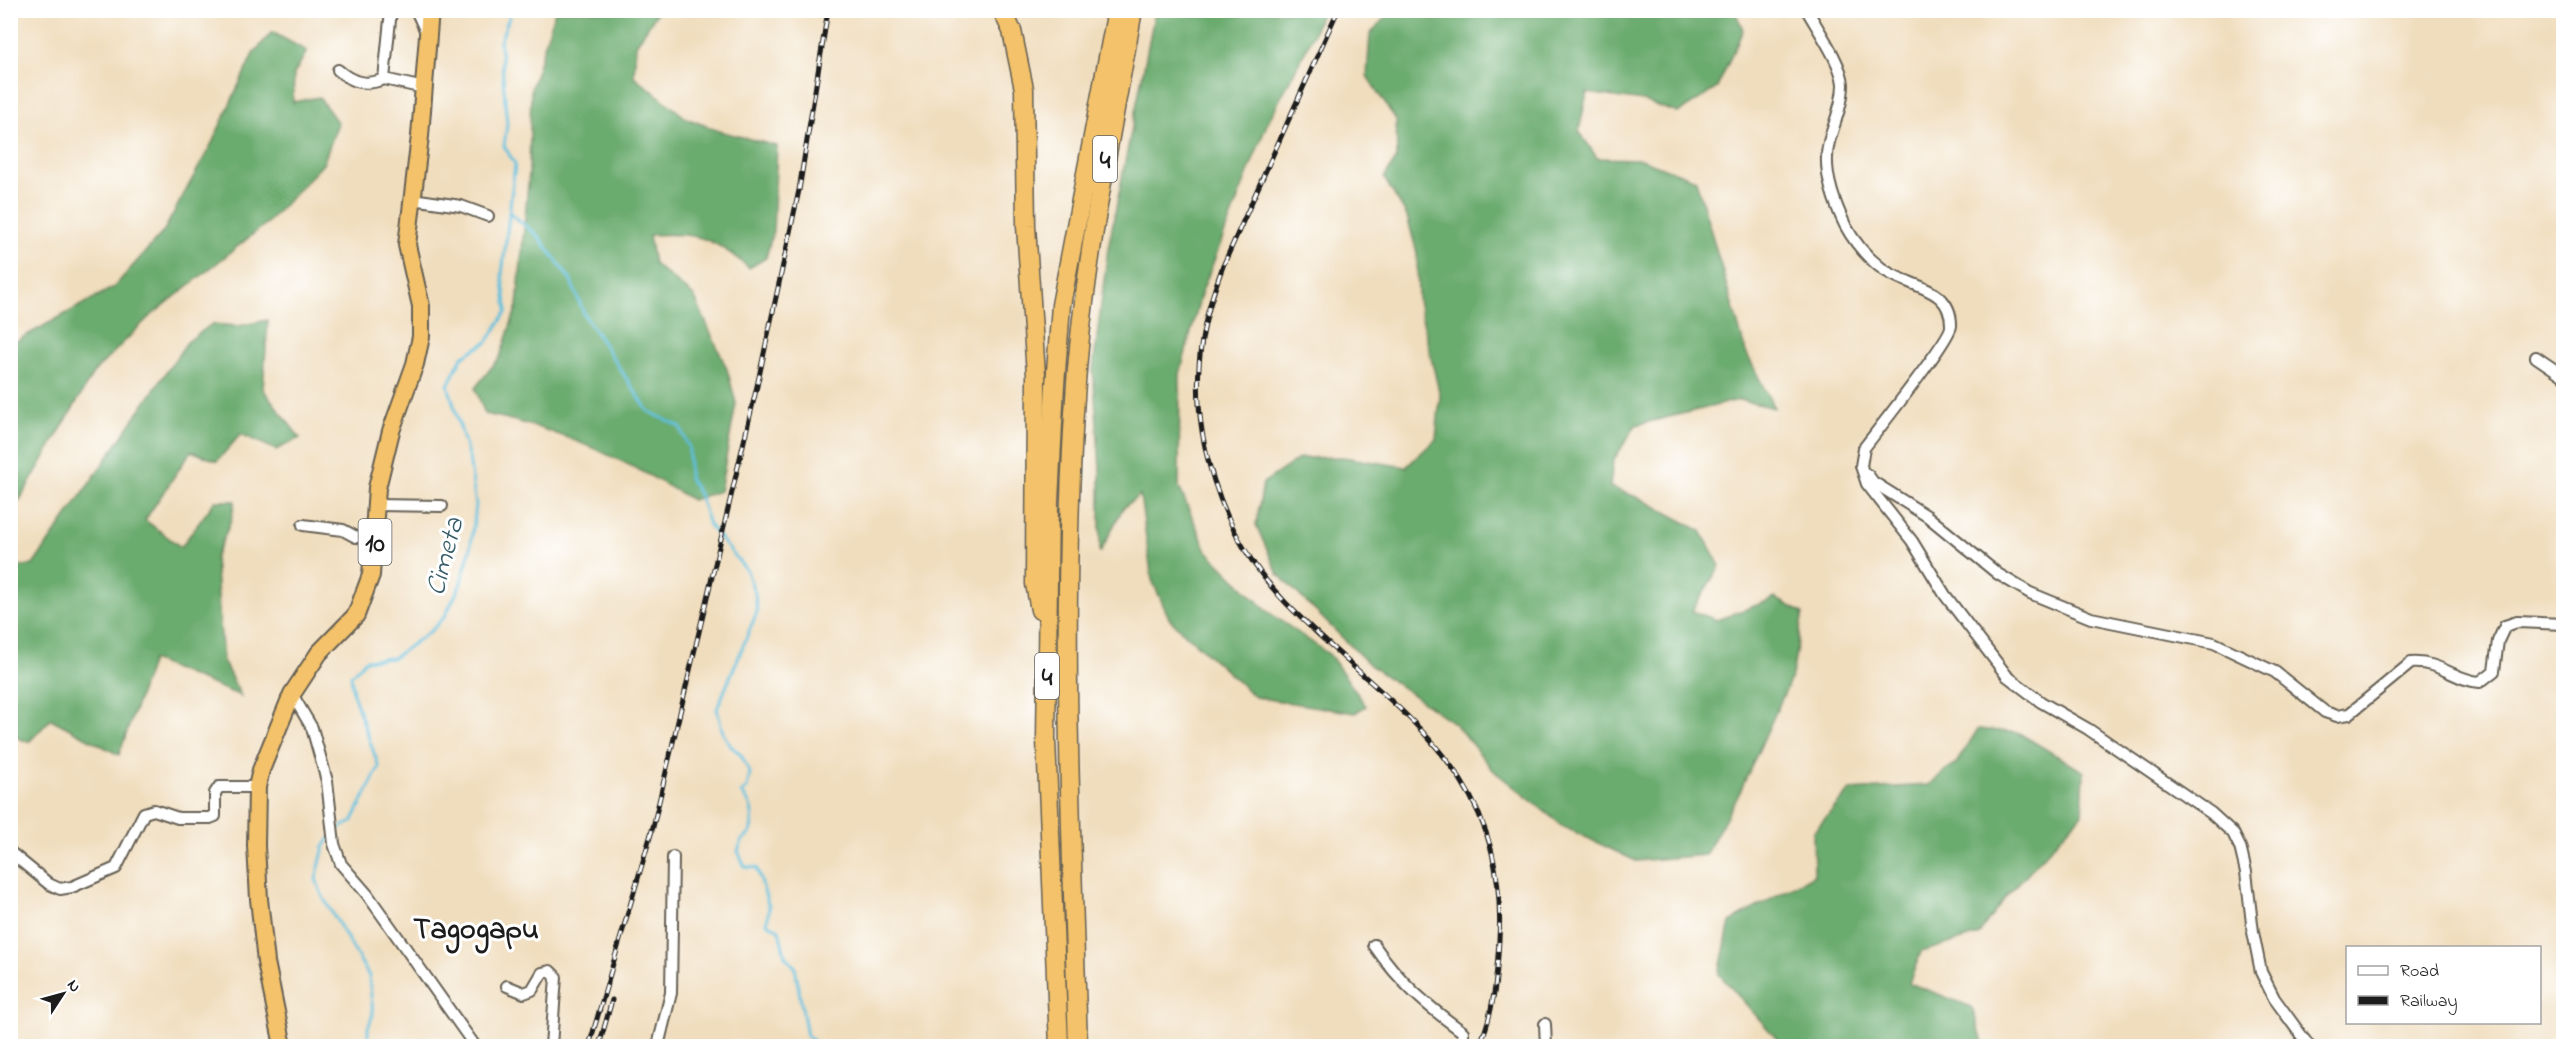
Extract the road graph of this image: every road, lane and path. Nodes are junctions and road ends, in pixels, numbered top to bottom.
1 (391, 10) edge
2 (417, 10) edge
3 (430, 10) edge
4 (1002, 10) edge
5 (1117, 10) edge
6 (1133, 10) edge
7 (1807, 10) edge
8 (427, 35) junction
9 (338, 70) dead end
10 (384, 79) junction
11 (424, 88) junction
12 (412, 198) junction
13 (488, 216) dead end
14 (2536, 357) dead end
15 (2564, 376) edge
16 (1861, 466) junction
17 (376, 506) junction
18 (442, 507) dead end
19 (303, 525) dead end
20 (375, 538) junction
21 (2564, 624) edge
22 (1048, 650) junction
23 (292, 694) junction
24 (257, 787) junction
25 (10, 852) edge
26 (672, 857) dead end
27 (1374, 945) dead end
28 (507, 986) dead end
29 (1545, 1024) dead end
30 (283, 1047) edge
31 (475, 1047) edge
32 (551, 1047) edge
33 (658, 1047) edge
34 (1059, 1047) edge
35 (1078, 1047) edge
36 (1463, 1047) edge
37 (1546, 1047) edge
38 (2309, 1047) edge

1 - 10 street
2 - 8 street
3 - 8 highway, 10
4 - 22 highway
5 - 22 highway, 4
6 - 35 highway, 4
7 - 16 street
8 - 11 highway, 10
9 - 10 street
10 - 11 street
11 - 12 highway, 10
12 - 13 street
12 - 17 highway, 10
14 - 15 street
16 - 21 street
16 - 38 street
17 - 18 street
17 - 20 highway, 10
19 - 20 street
20 - 23 highway, 10
22 - 34 highway, 4
23 - 24 highway, 10
23 - 31 street
24 - 25 street
24 - 30 highway, 10
26 - 33 street
27 - 36 street
28 - 32 street
29 - 37 street

